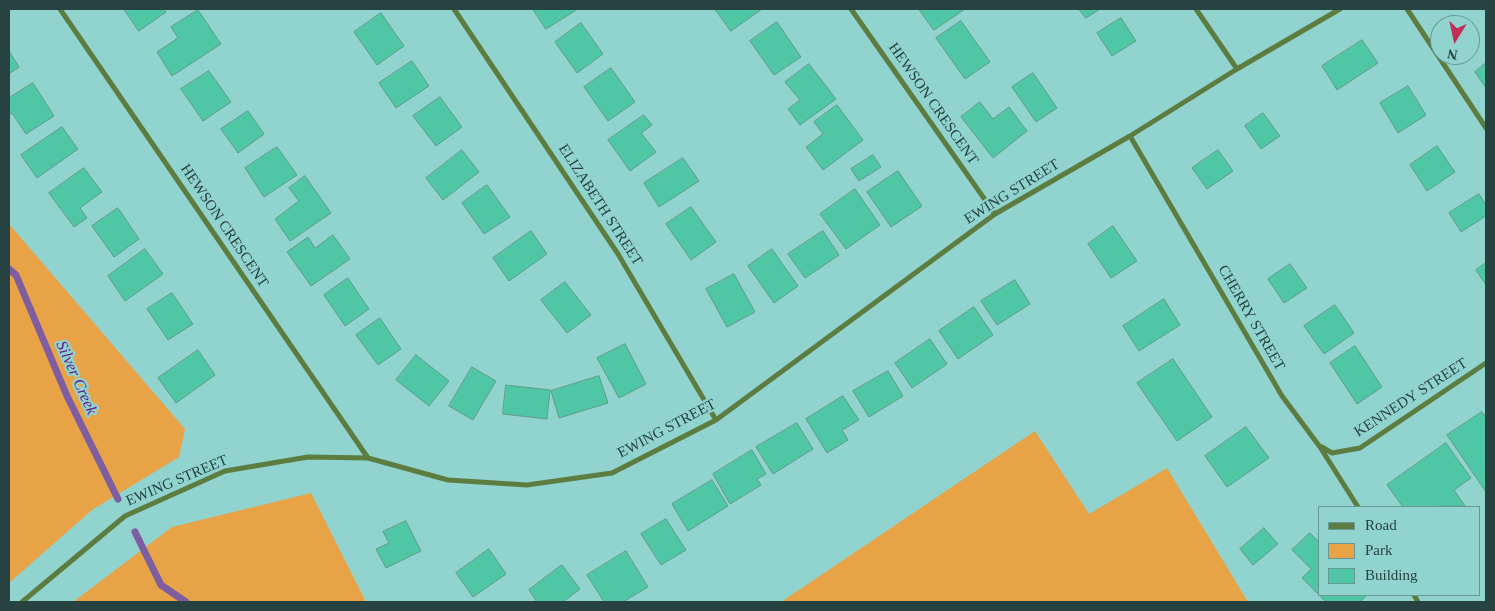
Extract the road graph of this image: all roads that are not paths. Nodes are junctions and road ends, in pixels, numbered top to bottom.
1 (60, 9) edge
2 (454, 9) edge
3 (851, 9) edge
4 (1196, 9) edge
5 (1340, 9) edge
6 (1407, 9) edge
7 (1237, 69) junction
8 (1486, 128) edge
9 (1130, 136) junction
10 (995, 214) junction
11 (1486, 363) edge
12 (716, 420) junction
13 (1320, 446) junction
14 (368, 458) junction
15 (1357, 506) edge
16 (22, 602) edge

1 - 14 street, HEWSON CRESCENT
2 - 12 street, ELIZABETH STREET
3 - 10 street, HEWSON CRESCENT
4 - 7 street
5 - 7 street, EWING STREET
6 - 8 street
7 - 9 street, EWING STREET
9 - 10 street, EWING STREET
9 - 13 street, CHERRY STREET
10 - 12 street, EWING STREET
11 - 13 street, KENNEDY STREET
12 - 14 street, EWING STREET
13 - 15 street, CHERRY STREET
14 - 16 street, EWING STREET

